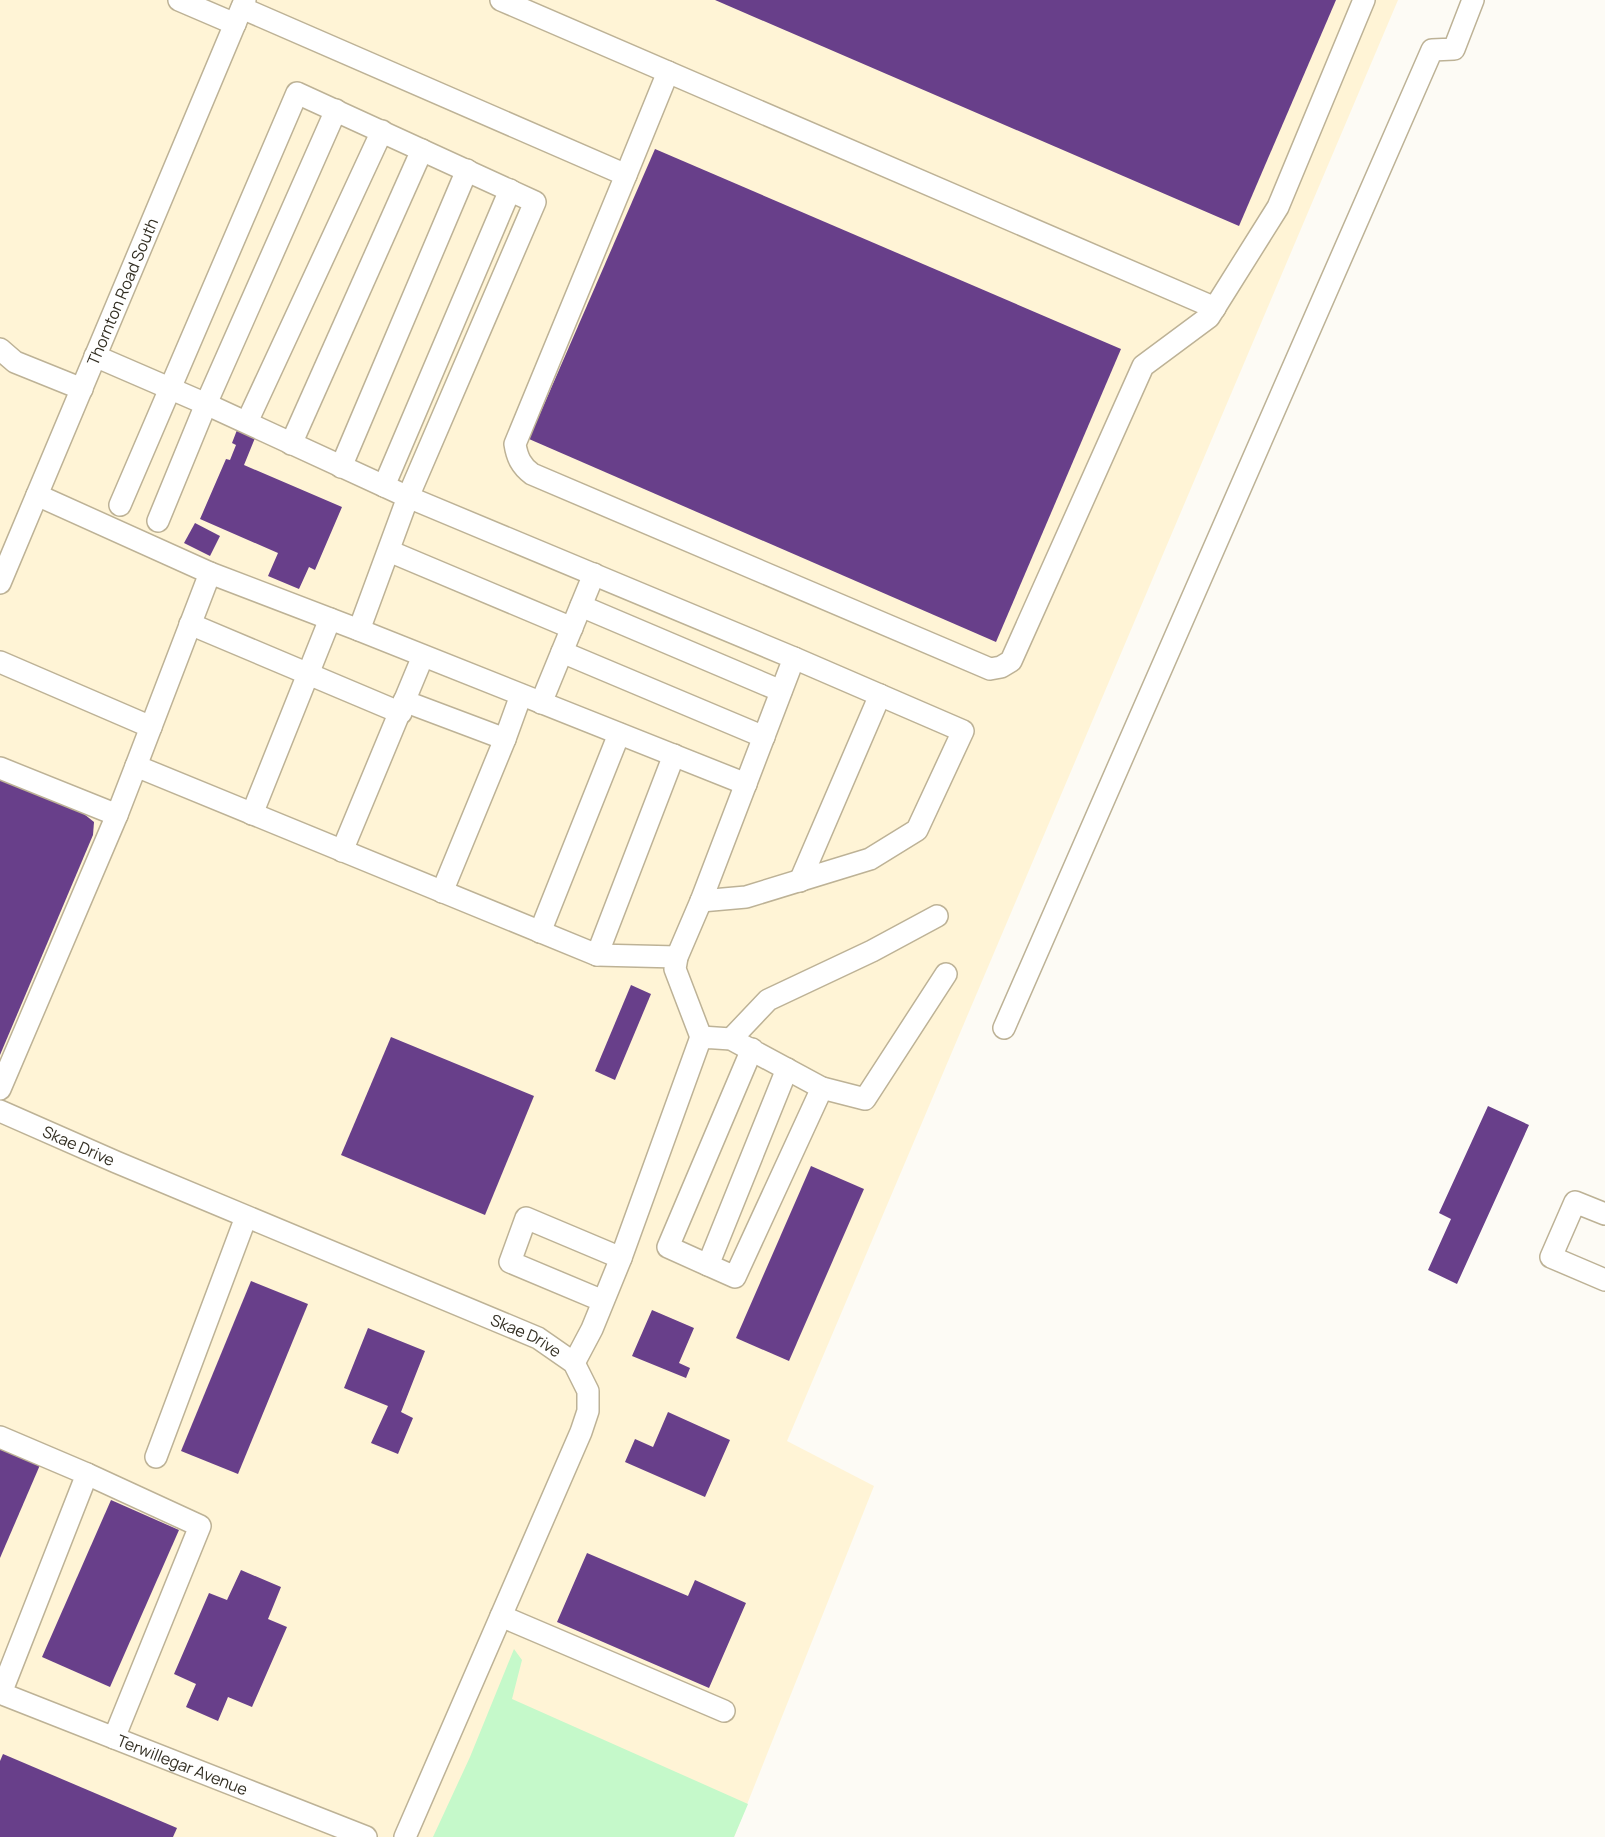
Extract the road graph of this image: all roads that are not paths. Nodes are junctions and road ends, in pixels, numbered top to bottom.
1 (179, 0) edge
2 (501, 0) edge
3 (1365, 0) edge
4 (1473, 0) edge
5 (241, 11) edge
6 (669, 72) junction
7 (336, 110) junction
8 (382, 131) junction
9 (422, 150) junction
10 (466, 170) junction
11 (626, 175) junction
12 (510, 190) junction
13 (1215, 308) junction
14 (5, 357) edge
15 (95, 357) junction
16 (82, 389) junction
17 (171, 389) junction
18 (206, 404) junction
19 (247, 423) junction
20 (291, 444) junction
21 (341, 467) junction
22 (384, 486) junction
23 (37, 495) junction
24 (408, 497) junction
25 (120, 505) dead end
26 (158, 521) dead end
27 (389, 551) junction
28 (210, 573) junction
29 (594, 574) junction
30 (0, 583) edge
31 (581, 606) junction
32 (330, 619) junction
33 (190, 624) junction
34 (572, 628) junction
35 (359, 630) junction
36 (562, 652) junction
37 (423, 656) junction
38 (794, 658) junction
39 (0, 662) edge
40 (307, 673) junction
41 (781, 691) junction
42 (521, 695) junction
43 (880, 695) junction
44 (541, 703) junction
45 (403, 707) junction
46 (151, 727) junction
47 (620, 734) junction
48 (764, 736) junction
49 (505, 739) junction
50 (674, 755) junction
51 (136, 766) junction
52 (0, 768) edge
53 (746, 784) junction
54 (252, 814) junction
55 (117, 815) junction
56 (342, 851) junction
57 (800, 881) junction
58 (442, 892) junction
59 (701, 901) junction
60 (937, 916) dead end
61 (540, 932) junction
62 (597, 955) junction
63 (677, 957) junction
64 (946, 974) dead end
65 (1004, 1028) dead end
66 (701, 1037) junction
67 (731, 1039) junction
68 (752, 1049) junction
69 (4, 1068) edge
70 (787, 1069) junction
71 (822, 1088) junction
72 (0, 1089) edge
73 (0, 1111) edge
74 (1605, 1214) edge
75 (246, 1216) junction
76 (621, 1258) junction
77 (708, 1265) junction
78 (1605, 1280) edge
79 (603, 1301) junction
80 (574, 1362) junction
81 (0, 1437) edge
82 (156, 1457) dead end
83 (87, 1474) junction
84 (501, 1616) junction
85 (0, 1693) edge
86 (724, 1711) dead end
87 (114, 1738) junction
88 (366, 1837) edge
89 (405, 1837) edge

1 - 5 street
2 - 6 street
3 - 13 street
4 - 65 street
5 - 11 street
5 - 15 street, Thornton Road South
6 - 11 street
6 - 13 street
7 - 8 street
7 - 17 street
7 - 18 street
8 - 9 street
8 - 19 street
9 - 10 street
9 - 20 street
10 - 12 street
10 - 21 street
11 - 13 street
12 - 22 street
12 - 24 street
14 - 16 street
15 - 16 street, Thornton Road South
15 - 17 street
16 - 23 street, Thornton Road South
17 - 18 street
17 - 25 street
18 - 19 street
18 - 26 street
19 - 20 street
20 - 21 street
21 - 22 street
22 - 24 street
23 - 28 street
23 - 30 street, Thornton Road South
24 - 27 street
24 - 29 street
27 - 34 street
27 - 35 street
28 - 32 street
28 - 33 street
29 - 31 street
29 - 38 street
31 - 34 street
31 - 41 street
32 - 35 street
32 - 40 street
33 - 40 street
33 - 46 street
34 - 36 street
35 - 37 street
36 - 44 street
36 - 48 street
37 - 42 street
37 - 45 street
38 - 41 street
38 - 43 street
39 - 46 street
40 - 45 street
40 - 54 street
41 - 48 street
42 - 44 street
42 - 49 street
43 - 57 street
43 - 57 street
44 - 47 street
45 - 49 street
45 - 56 street
46 - 51 street
47 - 50 street
47 - 61 street
48 - 53 street
49 - 58 street
50 - 53 street
50 - 62 street
51 - 54 street
51 - 55 street
52 - 55 street
53 - 59 street
54 - 56 street
55 - 69 street
56 - 58 street
57 - 59 street
58 - 61 street
59 - 63 street
60 - 67 street
61 - 62 street
62 - 63 street
63 - 66 street
64 - 71 street
66 - 67 street
66 - 76 street
67 - 68 street
68 - 70 street
68 - 77 street
69 - 72 street
70 - 71 street
70 - 77 street
71 - 77 street
73 - 75 street, Skae Drive
74 - 78 street
75 - 80 street, Skae Drive
75 - 82 street
76 - 79 street
76 - 79 street
79 - 80 street
80 - 84 street, Skae Drive
81 - 83 street
83 - 85 street
83 - 87 street
84 - 86 street
84 - 89 street, Skae Drive
85 - 87 street, Terwillegar Avenue
87 - 88 street, Terwillegar Avenue

